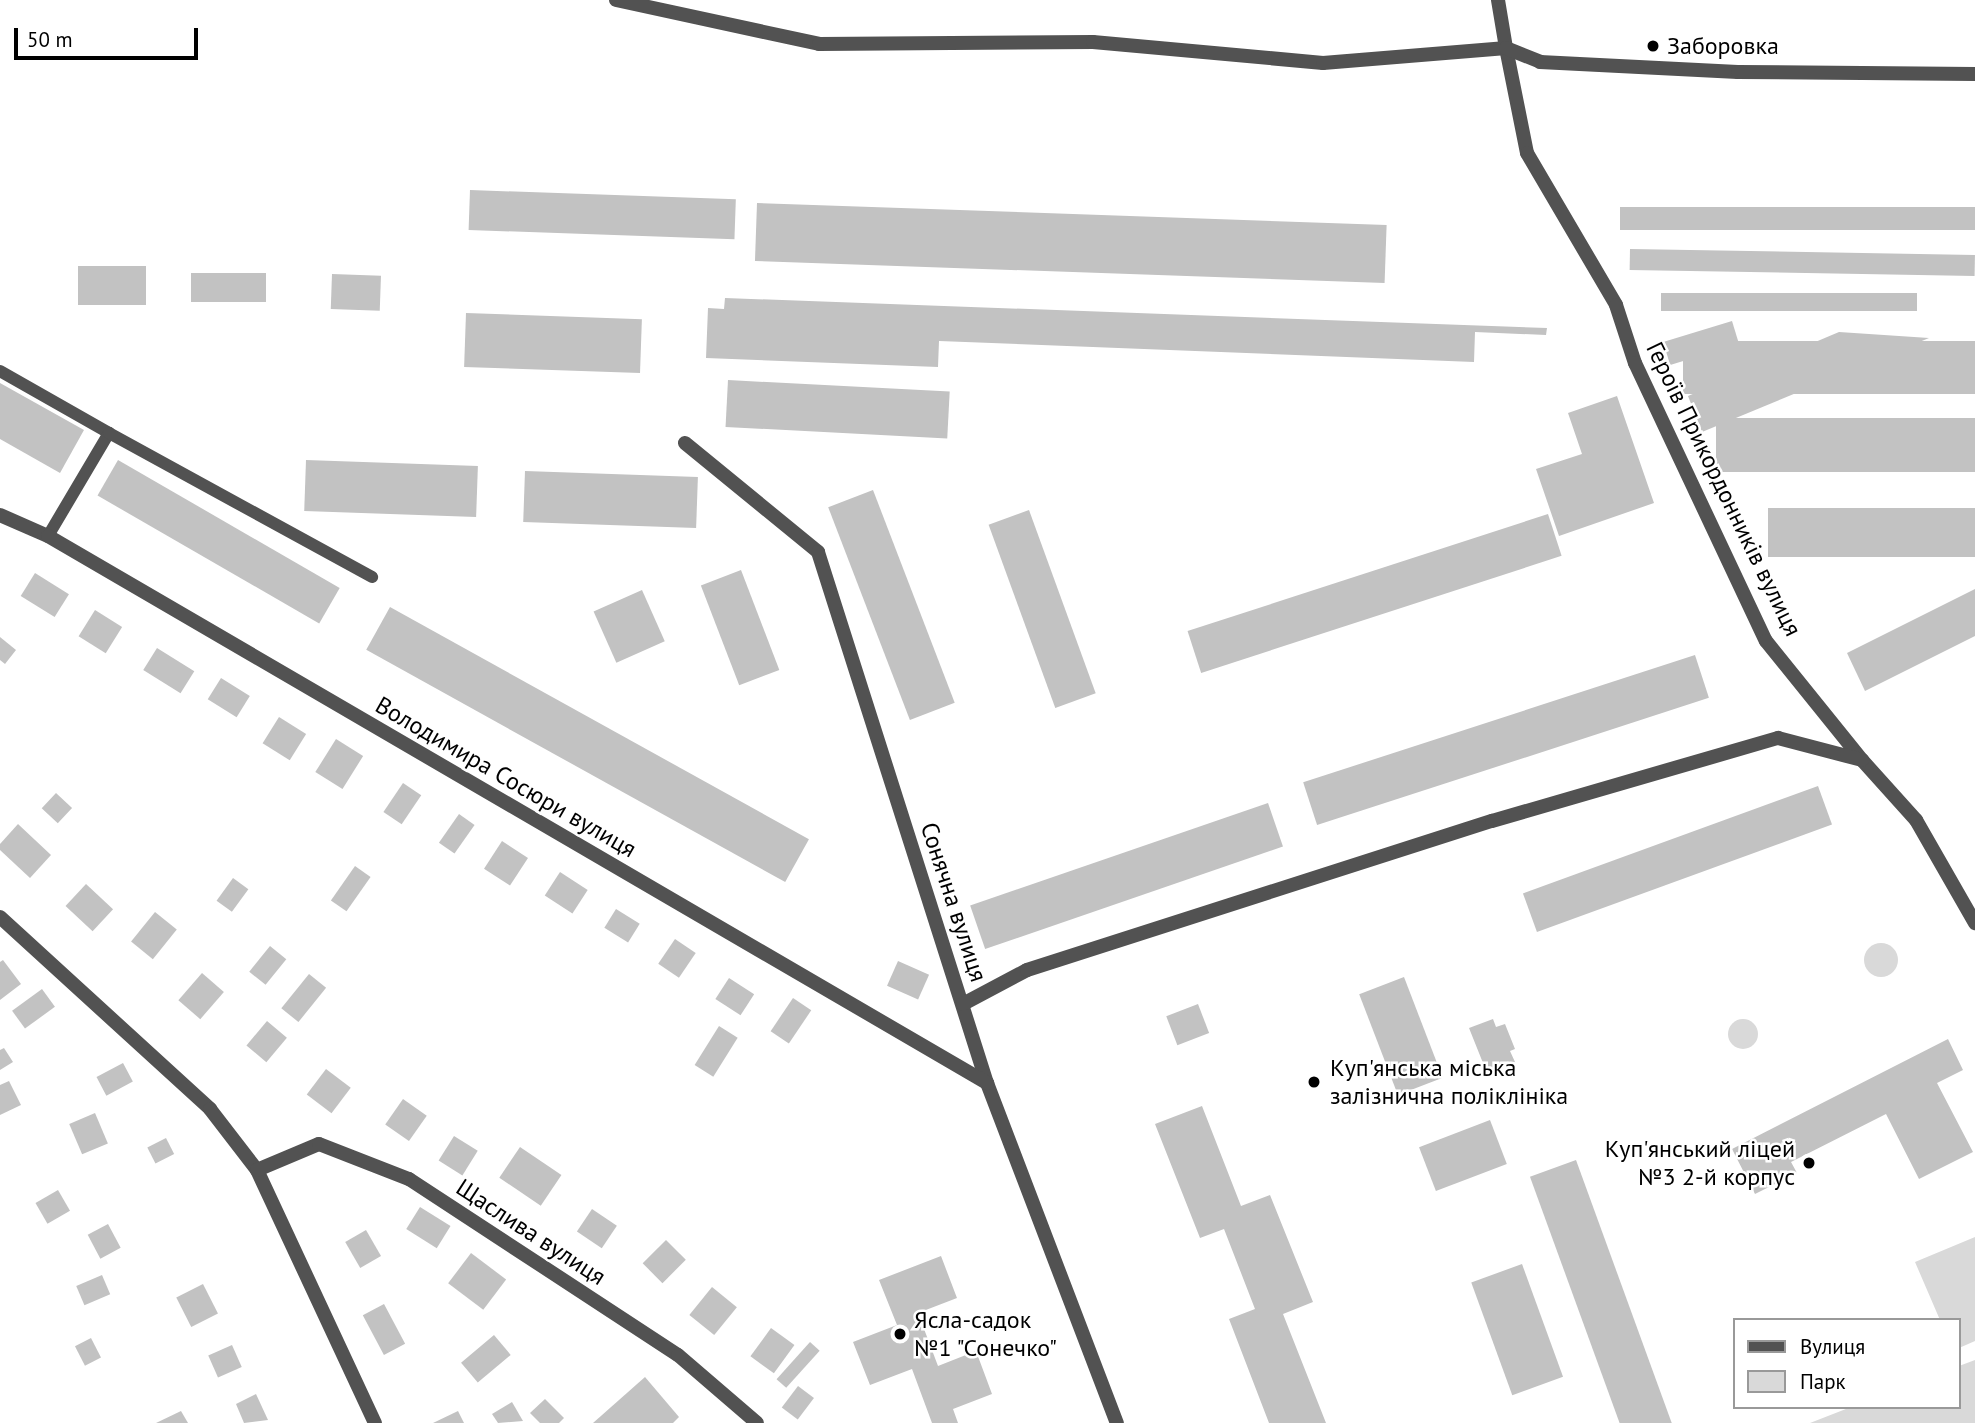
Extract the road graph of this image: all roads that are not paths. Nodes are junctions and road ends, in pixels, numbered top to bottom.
1 (616, 0) edge
2 (1499, 0) edge
3 (1506, 48) junction
4 (1975, 74) edge
5 (0, 371) edge
6 (109, 433) junction
7 (685, 443) dead end
8 (0, 515) edge
9 (48, 536) junction
10 (372, 577) dead end
11 (1862, 760) junction
12 (0, 917) edge
13 (1975, 923) edge
14 (963, 1004) junction
15 (987, 1083) junction
16 (257, 1170) junction
17 (375, 1423) edge
18 (757, 1423) edge
19 (1116, 1423) edge

1 - 3 street
2 - 3 street, Героїв Прикордонників вулиця
3 - 4 street
3 - 11 street, Героїв Прикордонників вулиця
5 - 6 lane
6 - 9 lane
6 - 10 lane
7 - 14 street, Сонячна вулиця
8 - 9 street, Володимира Сосюри вулиця
9 - 15 street, Володимира Сосюри вулиця
11 - 13 street, Героїв Прикордонників вулиця
11 - 14 street
12 - 16 street
14 - 15 street, Сонячна вулиця
15 - 19 street, Сонячна вулиця
16 - 17 street
16 - 18 street, Щаслива вулиця

